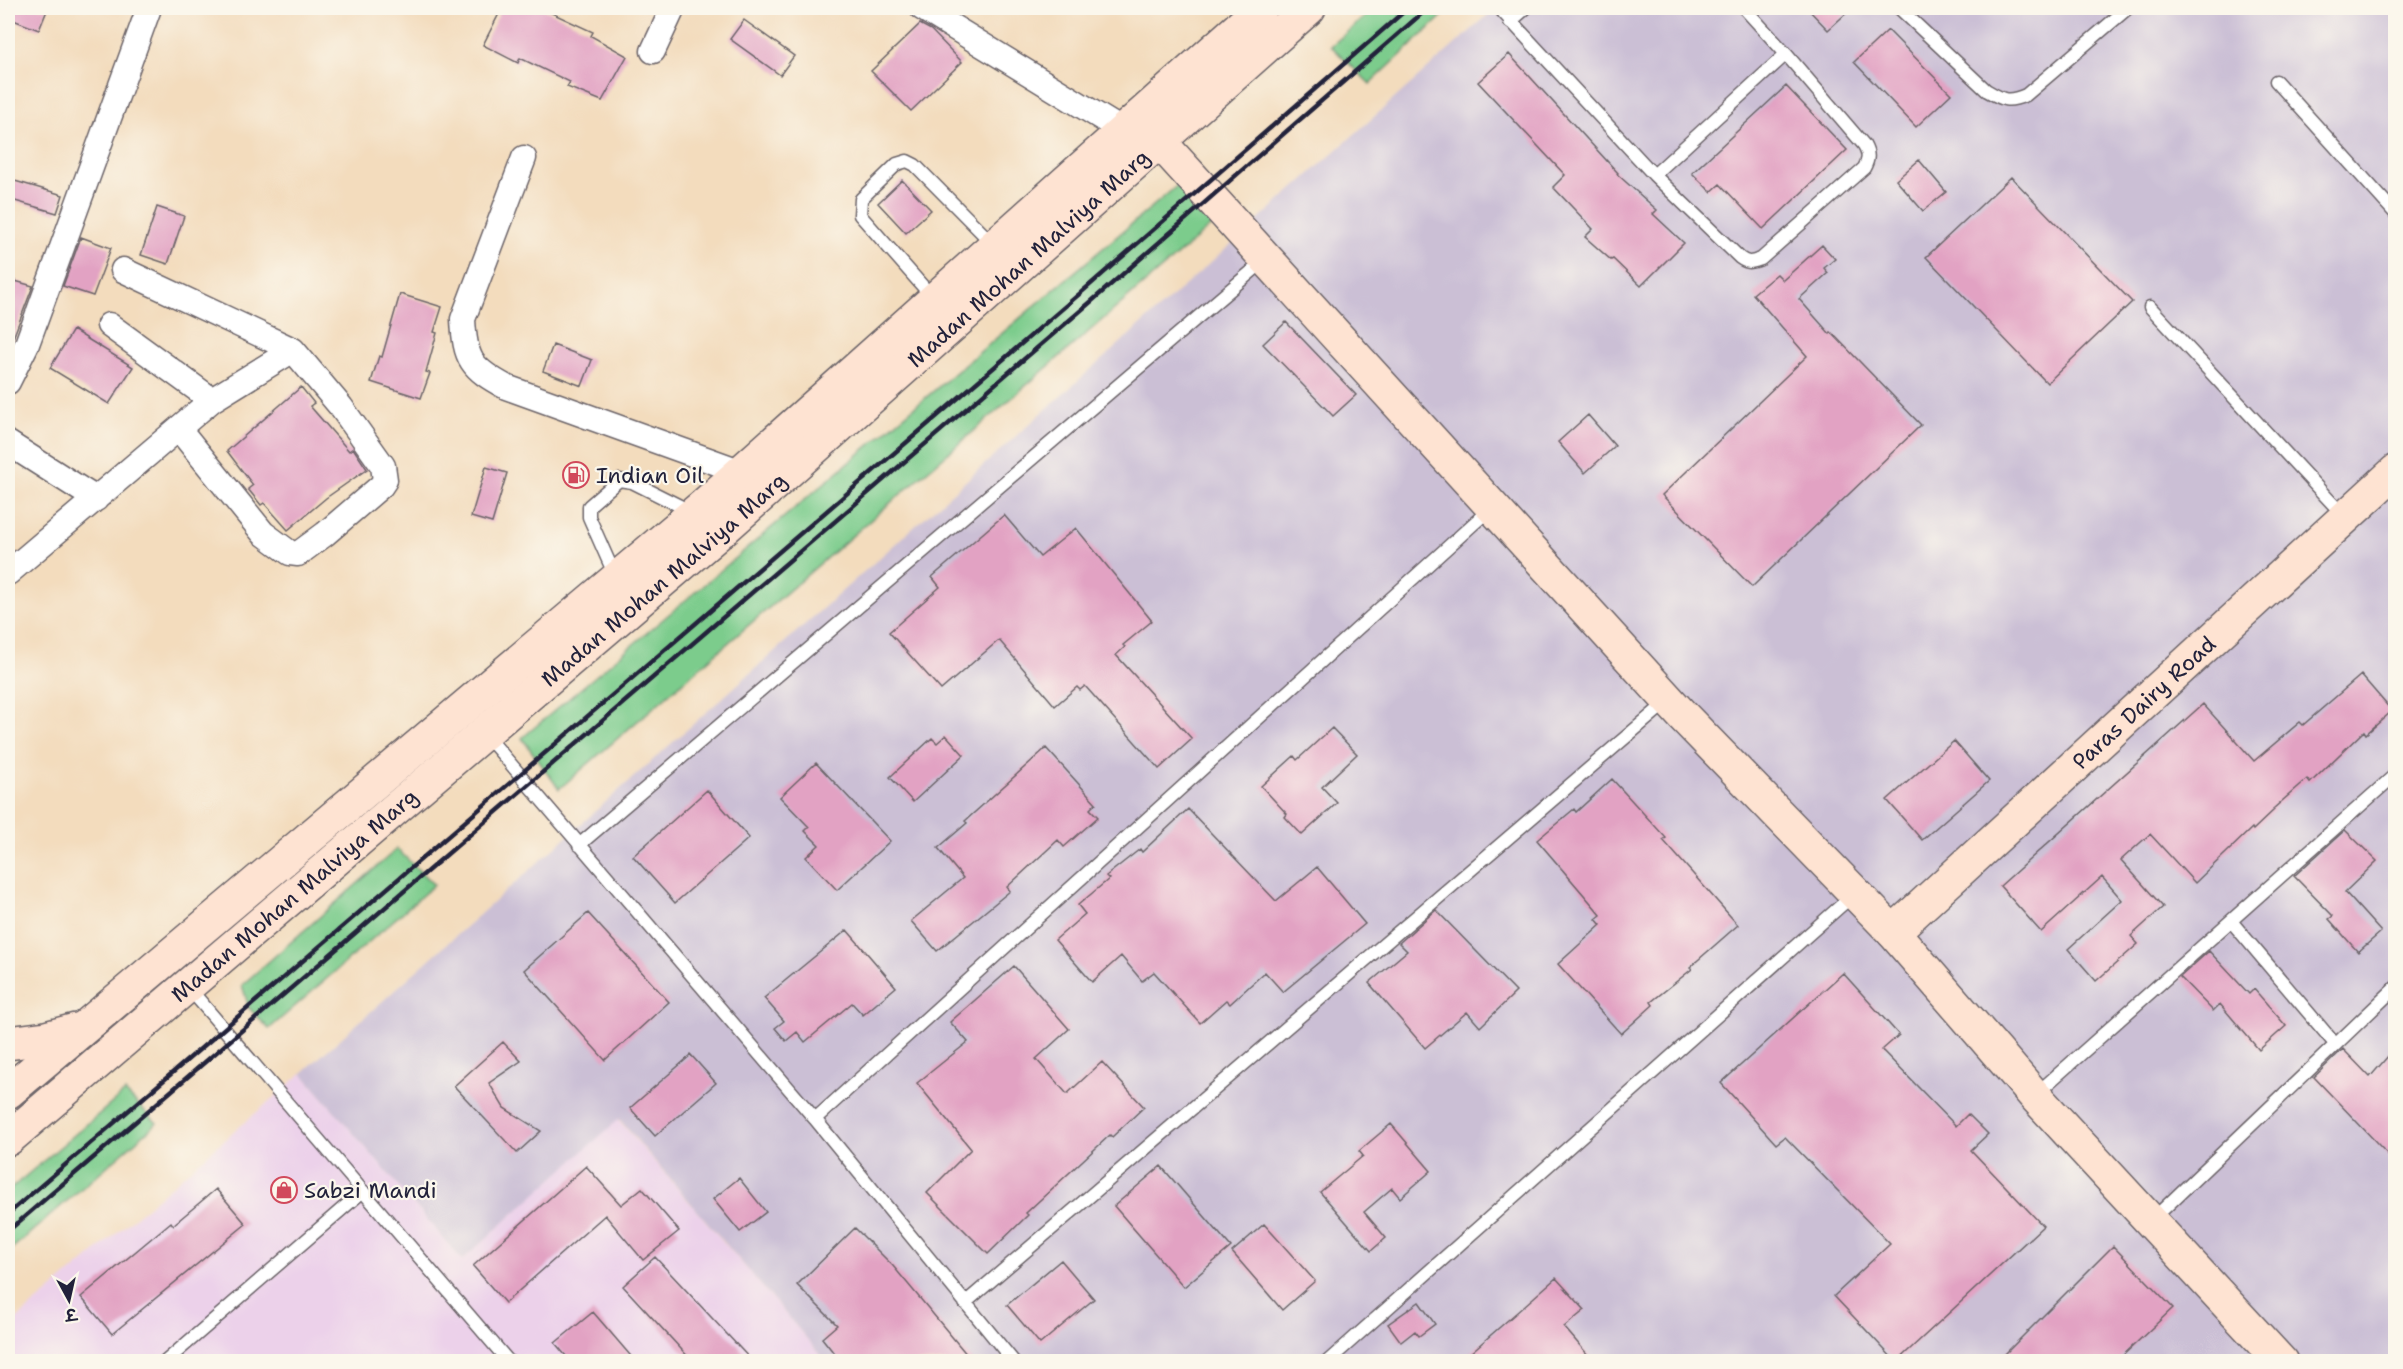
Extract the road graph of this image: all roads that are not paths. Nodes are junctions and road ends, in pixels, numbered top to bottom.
1 (149, 8) edge
2 (673, 8) edge
3 (922, 8) edge
4 (1261, 8) edge
5 (1309, 8) edge
6 (1499, 8) edge
7 (1526, 8) edge
8 (1744, 8) edge
9 (1899, 8) edge
10 (2128, 8) edge
11 (1510, 22) junction
12 (653, 51) dead end
13 (1786, 54) junction
14 (2276, 81) dead end
15 (1123, 131) junction
16 (1159, 141) junction
17 (524, 158) dead end
18 (1654, 175) junction
19 (2396, 214) edge
20 (995, 246) junction
21 (1266, 258) junction
22 (123, 270) dead end
23 (935, 300) junction
24 (2150, 307) dead end
25 (109, 325) dead end
26 (293, 351) junction
27 (8, 382) edge
28 (212, 400) junction
29 (179, 429) junction
30 (8, 443) edge
31 (2396, 471) edge
32 (741, 472) junction
33 (96, 498) junction
34 (1493, 507) junction
35 (695, 513) junction
36 (2345, 517) junction
37 (8, 573) edge
38 (616, 579) junction
39 (1669, 700) junction
40 (484, 733) junction
41 (2396, 774) edge
42 (579, 845) junction
43 (1855, 893) junction
44 (2230, 921) junction
45 (1893, 932) junction
46 (187, 986) junction
47 (2396, 987) edge
48 (82, 1029) junction
49 (8, 1043) edge
50 (2335, 1044) junction
51 (8, 1092) edge
52 (2034, 1095) junction
53 (815, 1119) junction
54 (8, 1139) edge
55 (363, 1191) junction
56 (2151, 1221) junction
57 (965, 1303) junction
58 (165, 1362) edge
59 (509, 1362) edge
60 (1014, 1362) edge
61 (1327, 1362) edge
62 (2281, 1362) edge

1 - 27 street
2 - 12 street
3 - 15 street
4 - 15 main road, Madan Mohan Malviya Marg
5 - 16 main road, Madan Mohan Malviya Marg
6 - 11 lane
7 - 11 lane
8 - 13 lane
9 - 10 lane
11 - 18 lane
13 - 18 lane
13 - 18 lane
14 - 19 lane
15 - 20 main road, Madan Mohan Malviya Marg
16 - 21 main road
16 - 40 main road, Madan Mohan Malviya Marg
17 - 32 street
20 - 23 main road, Madan Mohan Malviya Marg
20 - 23 lane
21 - 34 main road
21 - 42 lane
22 - 26 street
23 - 32 main road, Madan Mohan Malviya Marg
24 - 36 lane
25 - 28 street
26 - 28 street
26 - 29 street
28 - 29 street
29 - 33 street
30 - 33 street
31 - 36 main road, Paras Dairy Road
32 - 35 main road, Madan Mohan Malviya Marg
33 - 37 street
34 - 39 main road
34 - 53 lane
35 - 38 main road, Madan Mohan Malviya Marg
35 - 38 lane
36 - 45 main road, Paras Dairy Road
38 - 48 main road, Madan Mohan Malviya Marg
39 - 43 main road
39 - 57 lane
40 - 42 lane
40 - 46 main road, Madan Mohan Malviya Marg
41 - 44 lane
42 - 53 lane
43 - 45 main road
43 - 61 lane
44 - 50 lane
44 - 52 lane
45 - 52 main road
46 - 54 main road, Madan Mohan Malviya Marg
46 - 55 lane
47 - 50 lane
48 - 49 main road
48 - 51 main road, Madan Mohan Malviya Marg
50 - 56 lane
52 - 56 main road
53 - 57 lane
55 - 58 lane
55 - 59 lane
56 - 62 main road
57 - 60 lane

